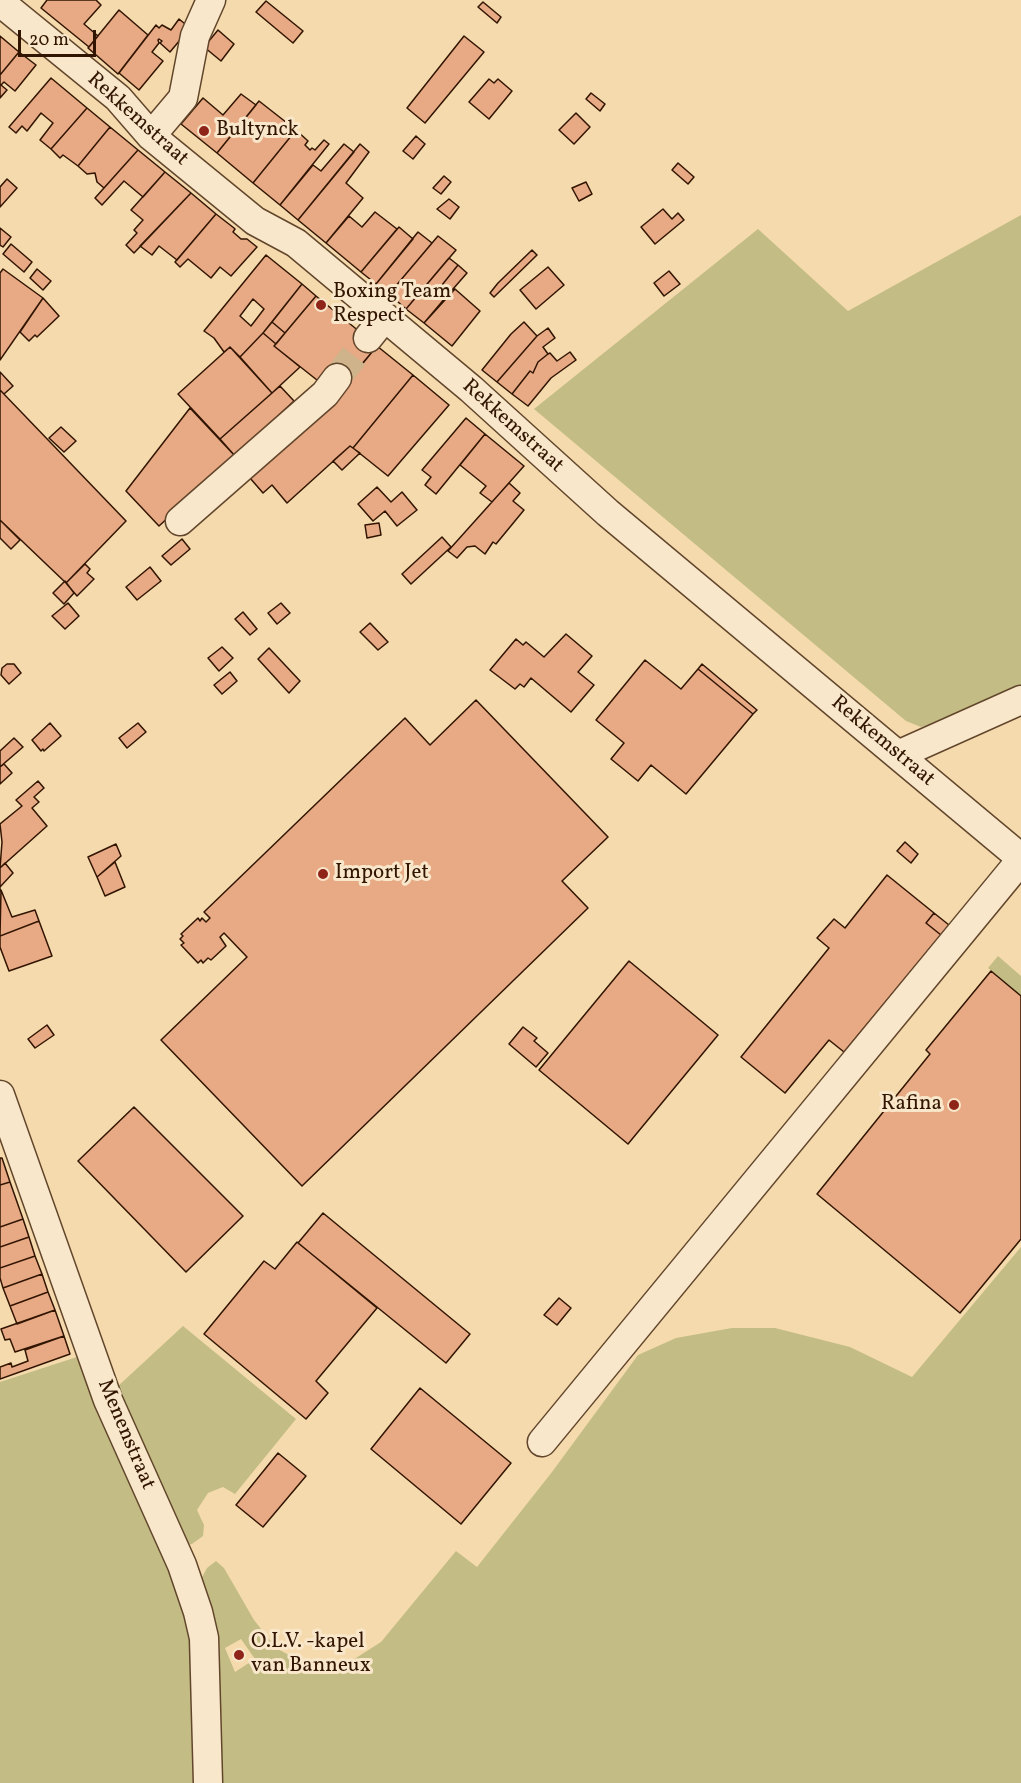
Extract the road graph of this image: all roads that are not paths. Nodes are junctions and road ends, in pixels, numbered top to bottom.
1 (211, 0) edge
2 (0, 2) edge
3 (151, 136) junction
4 (337, 378) tunnel mouth
5 (180, 520) dead end
6 (1021, 700) edge
7 (898, 755) junction
8 (1021, 859) edge
9 (0, 1095) edge
10 (542, 1442) dead end
11 (208, 1783) edge

1 - 3 street
2 - 3 street, Rekkemstraat
3 - 7 street, Rekkemstraat
4 - 5 street
6 - 7 street
7 - 8 street, Rekkemstraat
8 - 10 street
9 - 11 street, Menenstraat

